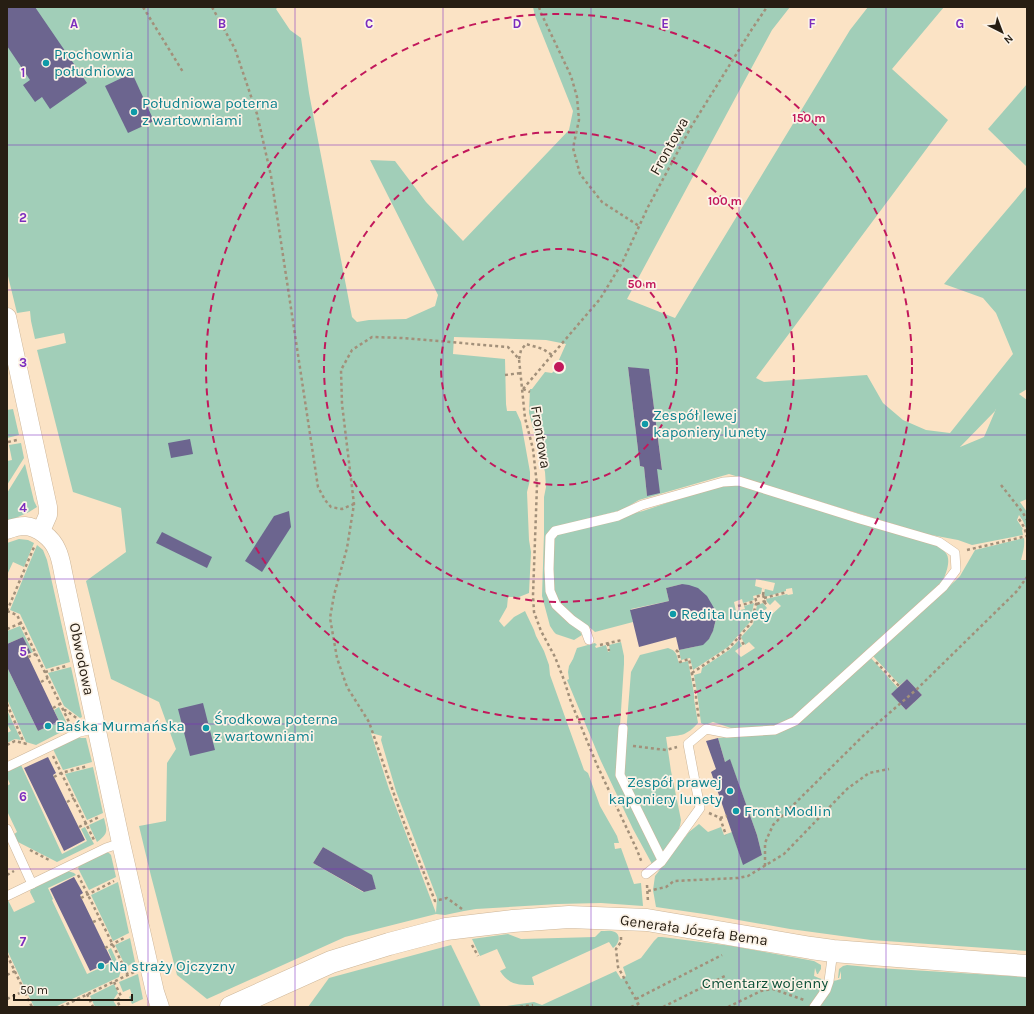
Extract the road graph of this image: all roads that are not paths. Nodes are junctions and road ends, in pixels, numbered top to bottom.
1 (8, 328) edge
2 (7, 530) edge
3 (39, 537) junction
4 (589, 640) dead end
5 (89, 725) junction
6 (623, 728) dead end
7 (7, 767) edge
8 (7, 829) edge
9 (121, 843) junction
10 (662, 860) junction
11 (646, 874) road end
12 (32, 884) junction
13 (7, 896) edge
14 (833, 950) junction
15 (1027, 966) edge
16 (815, 1005) edge
17 (160, 1007) edge
18 (231, 1007) edge

1 - 3 street
2 - 3 street
3 - 5 street, Obwodowa
4 - 10 lane
5 - 7 lane
5 - 9 street, Obwodowa
6 - 10 lane
8 - 12 lane
9 - 12 lane
9 - 17 street, Obwodowa
10 - 11 lane
12 - 13 lane
14 - 15 street, Generała Józefa Bema
14 - 16 lane
14 - 18 street, Generała Józefa Bema

